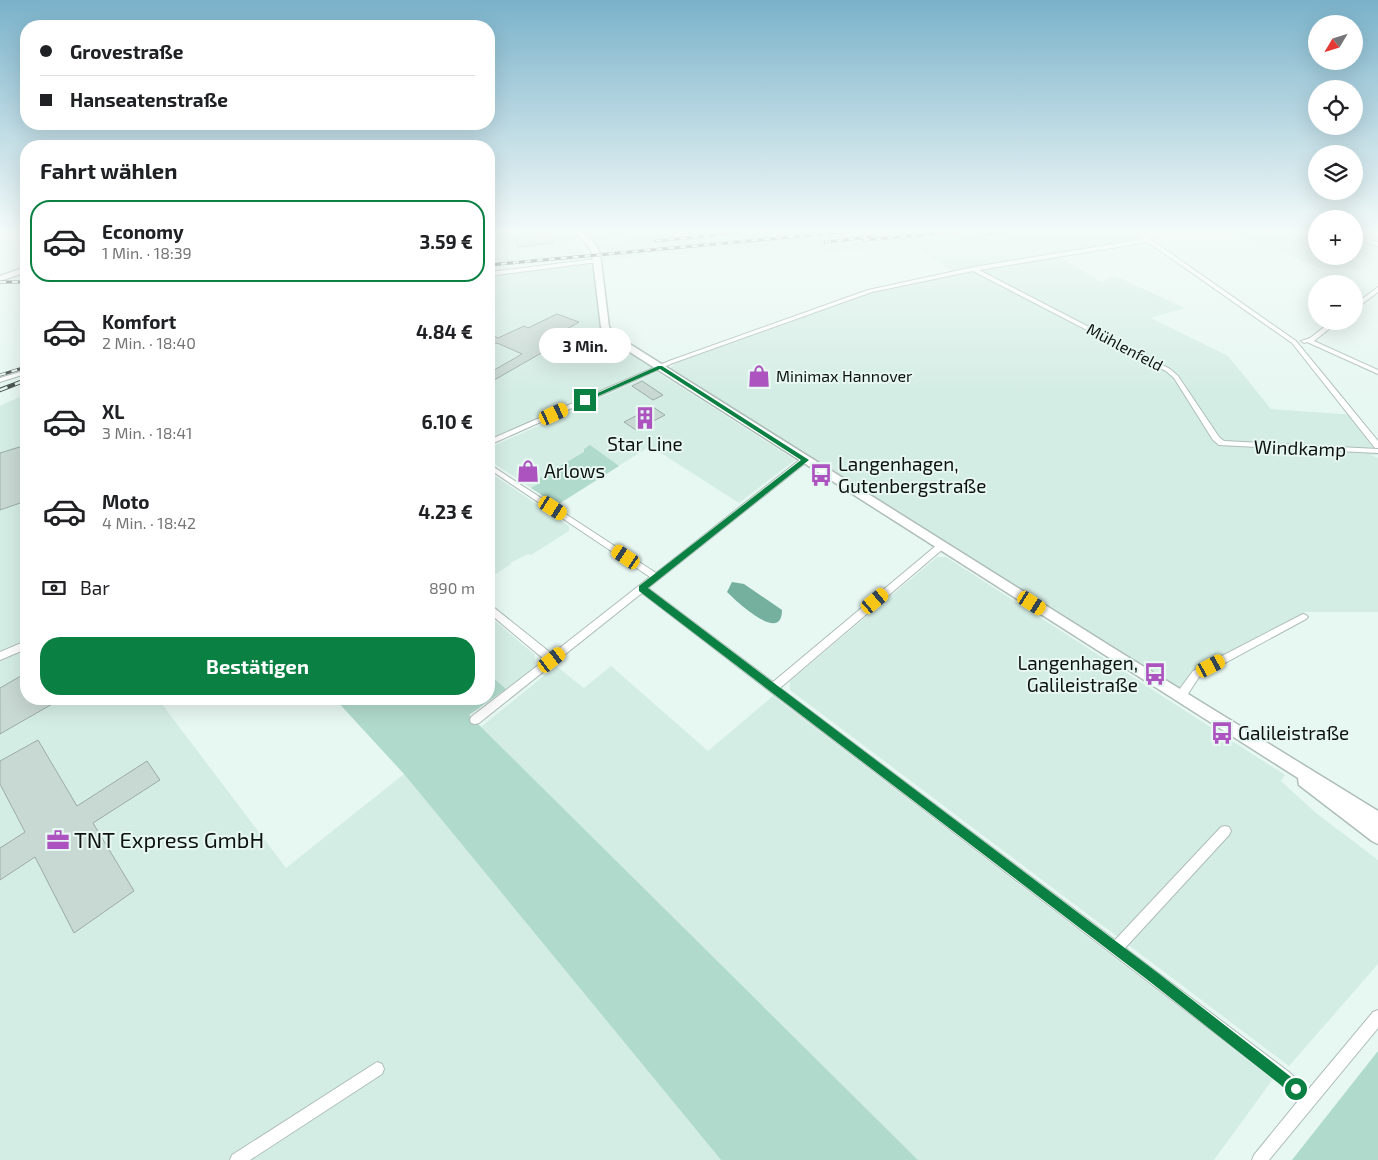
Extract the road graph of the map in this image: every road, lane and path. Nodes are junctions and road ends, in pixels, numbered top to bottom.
1 (599, 283) edge
2 (907, 283) edge
3 (1001, 283) edge
4 (1210, 283) edge
5 (1378, 289) edge
6 (1363, 301) edge
7 (1323, 330) edge
8 (1308, 341) junction
9 (1294, 342) junction
10 (660, 367) junction
11 (1378, 372) edge
12 (20, 374) dead end
13 (0, 380) edge
14 (495, 440) edge
15 (1222, 443) joint
16 (1378, 446) edge
17 (1378, 451) edge
18 (805, 460) junction
19 (495, 470) edge
20 (941, 546) junction
21 (656, 577) junction
22 (642, 588) junction
23 (495, 613) edge
24 (1303, 617) dead end
25 (20, 648) edge
26 (0, 656) edge
27 (552, 660) junction
28 (773, 688) junction
29 (1180, 697) junction
30 (495, 704) edge
31 (494, 705) edge
32 (475, 720) dead end
33 (1282, 761) junction
34 (1378, 820) edge
35 (1225, 832) dead end
36 (1378, 836) edge
37 (1116, 948) junction
38 (1378, 1017) edge
39 (377, 1068) dead end
40 (1307, 1100) junction
41 (237, 1160) edge
42 (1259, 1160) edge

1 - 10 street
2 - 10 street
3 - 15 street, Mühlenfeld
4 - 9 street
5 - 6 street
7 - 8 street
8 - 9 street
8 - 11 street
9 - 16 street
10 - 14 street
10 - 18 street
12 - 13 street
15 - 17 street, Windkamp
18 - 20 street
18 - 21 street
19 - 21 street
20 - 28 street
20 - 29 street
21 - 22 street
22 - 27 street
22 - 28 street
23 - 27 street
24 - 29 street
25 - 26 street
27 - 30 street
28 - 37 street
29 - 33 street
31 - 32 street
33 - 34 street
33 - 36 street
35 - 37 street
37 - 40 street
38 - 40 street
39 - 41 street
40 - 42 street

